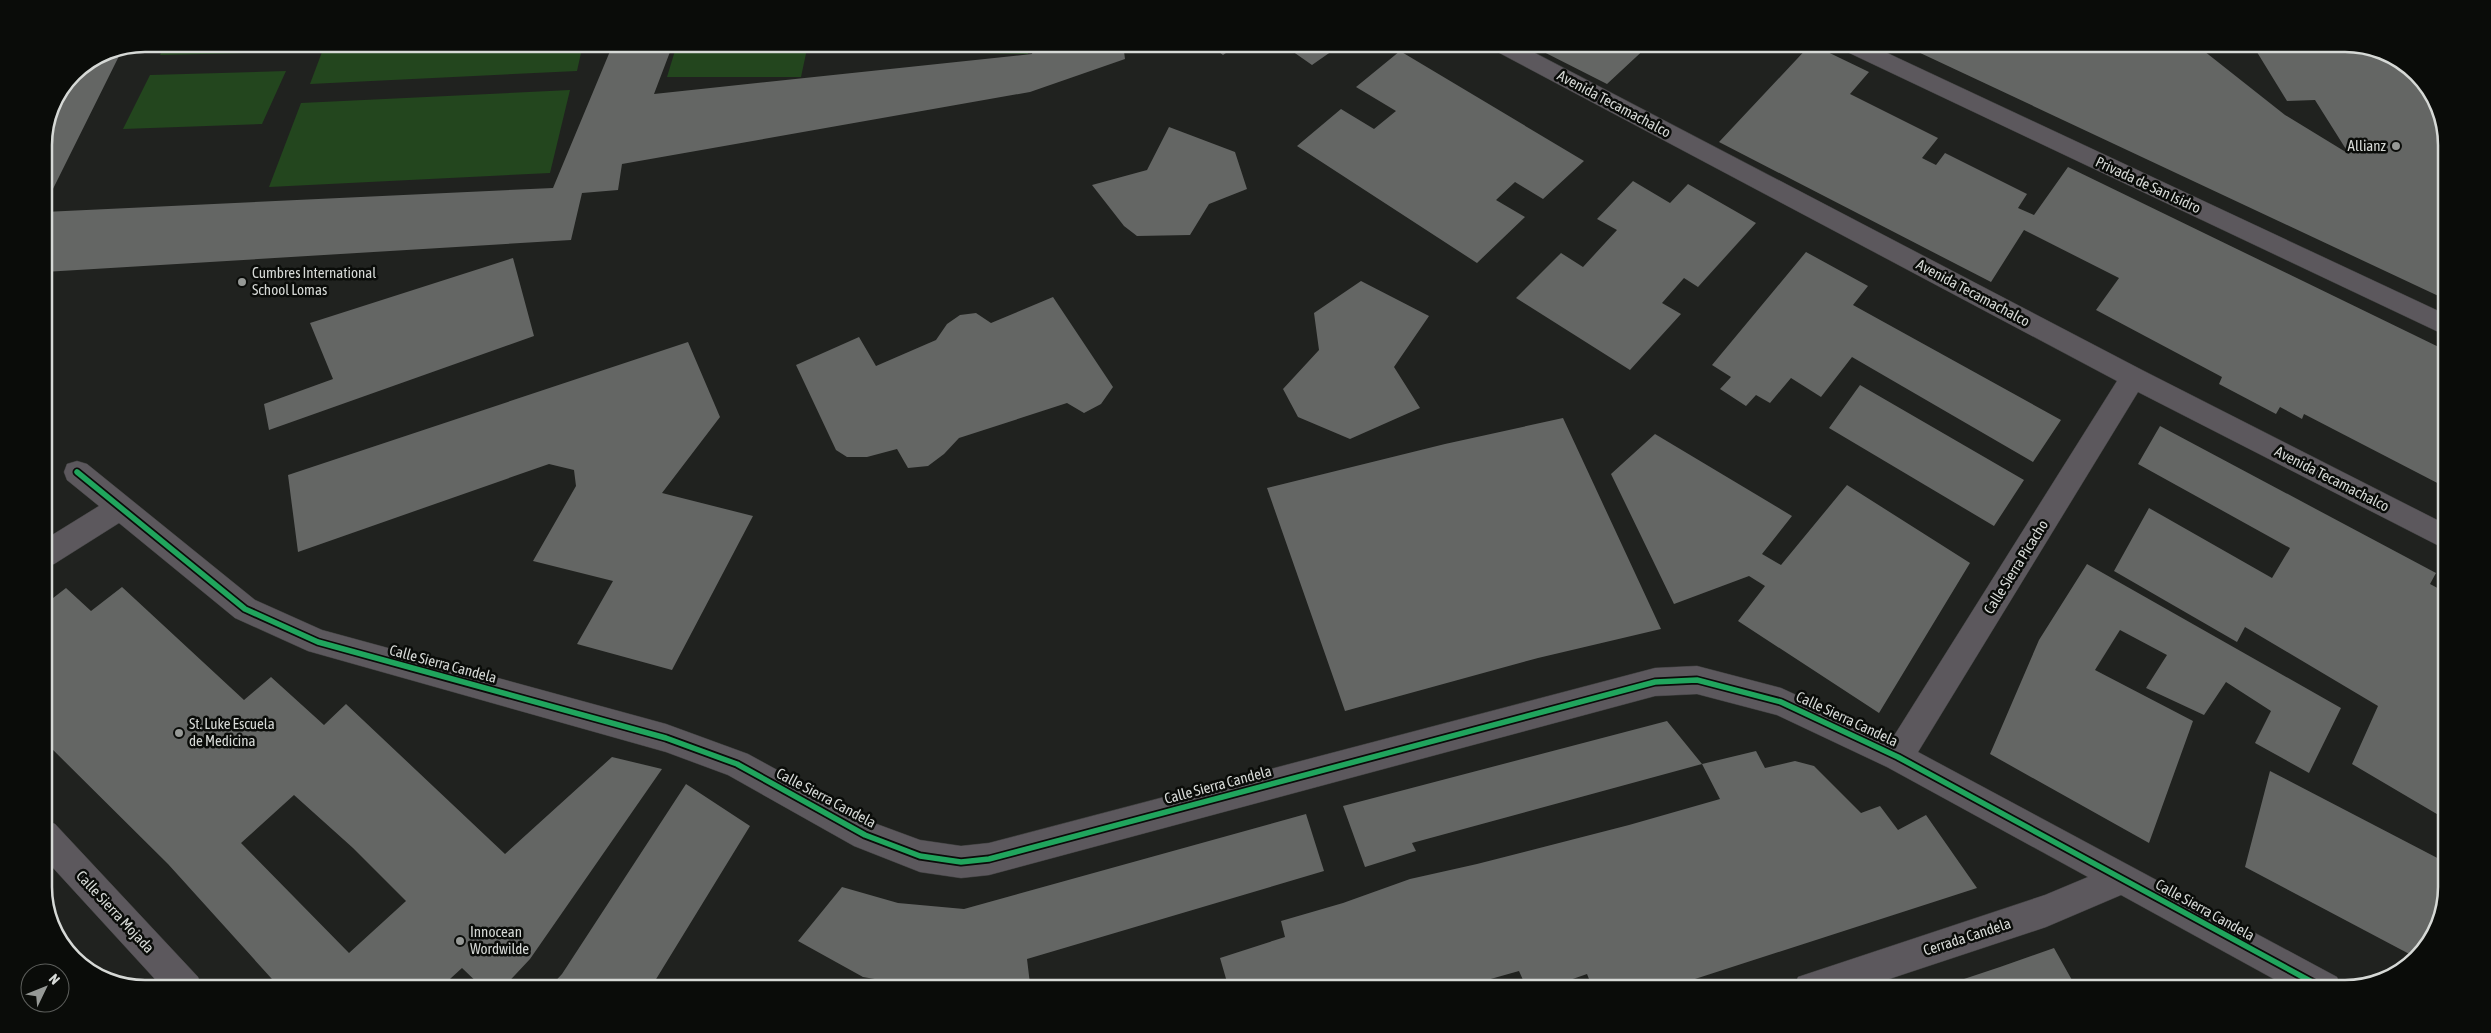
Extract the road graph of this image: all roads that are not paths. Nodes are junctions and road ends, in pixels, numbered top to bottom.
1 (1515, 52) edge
2 (1866, 52) edge
3 (2438, 322) edge
4 (2133, 377) junction
5 (77, 472) dead end
6 (119, 508) junction
7 (2438, 533) edge
8 (53, 549) edge
9 (1898, 757) junction
10 (53, 845) edge
11 (2122, 879) junction
12 (178, 980) edge
13 (1837, 980) edge
14 (2308, 980) edge

1 - 4 street, Avenida Tecamachalco
2 - 3 street, Privada de San Isidro
4 - 7 street, Avenida Tecamachalco
4 - 9 street, Calle Sierra Picacho
5 - 6 street, Calle Sierra Candela
6 - 8 street
6 - 9 street, Calle Sierra Candela
9 - 11 street, Calle Sierra Candela
10 - 12 street, Calle Sierra Mojada
11 - 13 street, Cerrada Candela
11 - 14 street, Calle Sierra Candela

